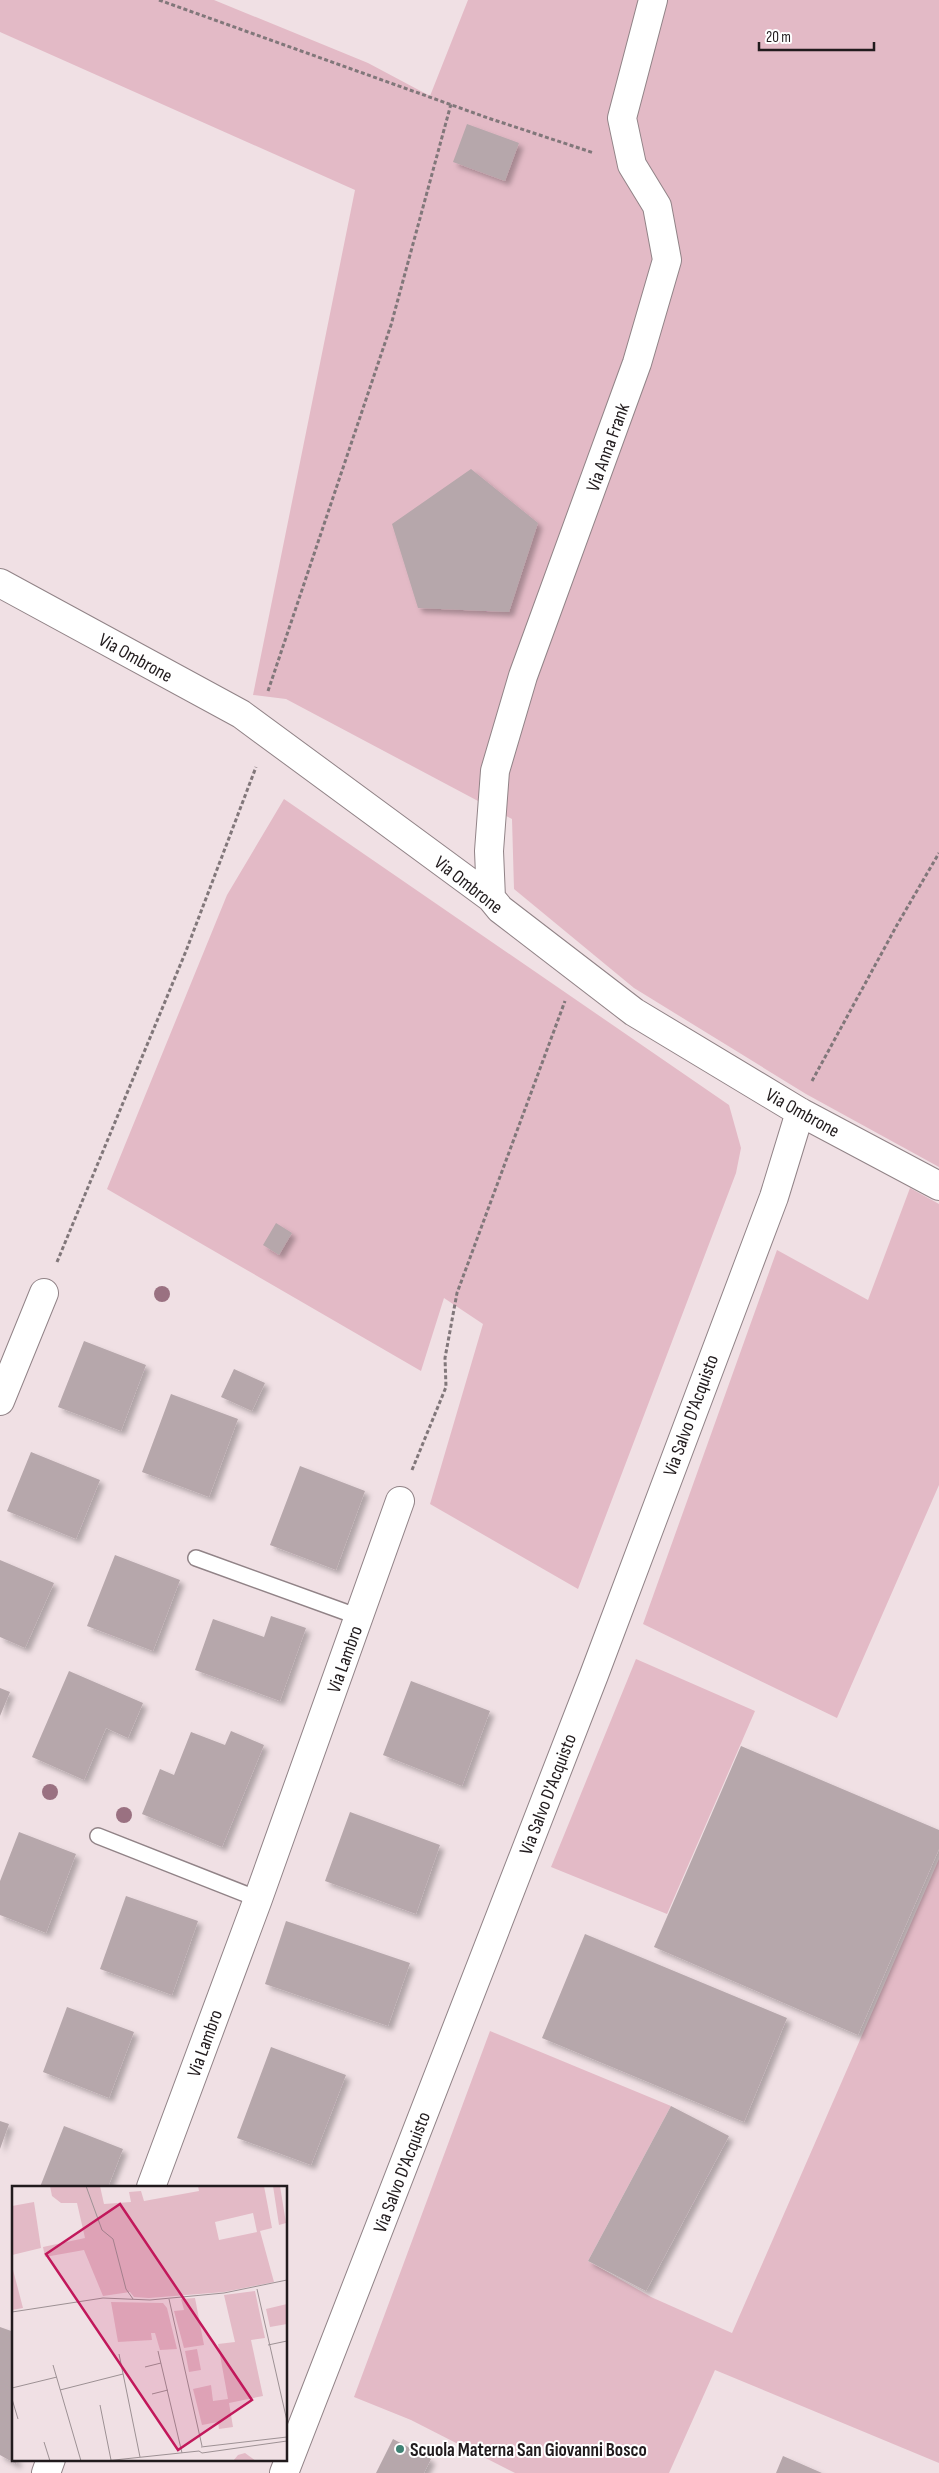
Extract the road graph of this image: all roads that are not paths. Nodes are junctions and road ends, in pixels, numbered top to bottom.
1 (653, 0) edge
2 (0, 582) edge
3 (491, 898) junction
4 (800, 1112) junction
5 (939, 1186) edge
6 (44, 1293) road end
7 (0, 1401) edge
8 (400, 1501) road end
9 (196, 1558) dead end
10 (359, 1617) junction
11 (98, 1836) dead end
12 (258, 1899) junction
13 (151, 2186) edge
14 (51, 2460) edge
15 (46, 2473) edge
16 (284, 2473) edge

1 - 3 street, Via Anna Frank
2 - 3 street, Via Ombrone
3 - 4 street, Via Ombrone
4 - 5 street, Via Ombrone
4 - 16 street, Via Salvo D'Acquisto
6 - 7 street
8 - 10 street, Via Lambro
9 - 10 lane, Via Lambro
10 - 12 street, Via Lambro
11 - 12 lane
12 - 13 street, Via Lambro
14 - 15 street

